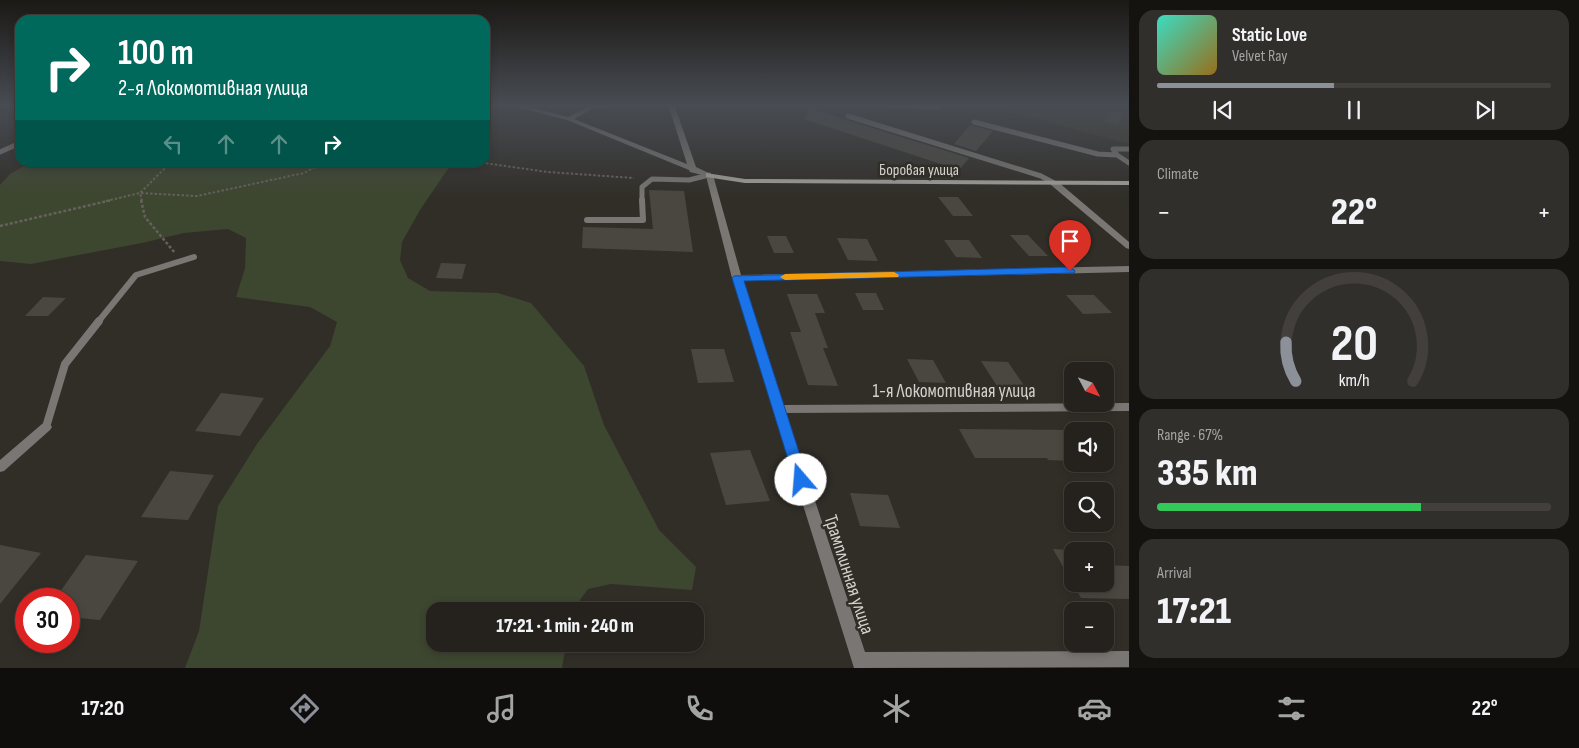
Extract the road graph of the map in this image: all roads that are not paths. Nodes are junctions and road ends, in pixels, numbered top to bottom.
1 (607, 135) edge
2 (682, 135) edge
3 (910, 135) edge
4 (1025, 135) edge
5 (15, 145) edge
6 (1129, 149) edge
7 (0, 152) edge
8 (1117, 155) junction
9 (1129, 163) edge
10 (693, 170) junction
11 (709, 176) junction
12 (1054, 183) junction
13 (1129, 183) edge
14 (587, 220) dead end
15 (1129, 246) edge
16 (194, 257) dead end
17 (1129, 269) edge
18 (738, 278) junction
19 (1129, 407) edge
20 (778, 409) junction
21 (46, 427) joint
22 (0, 468) edge
23 (1129, 659) edge
24 (861, 664) edge

1 - 10 street
2 - 10 street
3 - 12 lane
4 - 8 lane
5 - 7 lane
6 - 8 lane
8 - 9 lane
10 - 11 street
11 - 12 street, Боровая улица
11 - 14 lane
11 - 18 street, Трамплинная улица
12 - 13 street, Боровая улица
12 - 15 street
16 - 21 lane
17 - 18 street
18 - 20 street, Трамплинная улица
19 - 20 street, 1-я Локомотивная улица
20 - 24 street, Трамплинная улица
21 - 22 street
23 - 24 street

